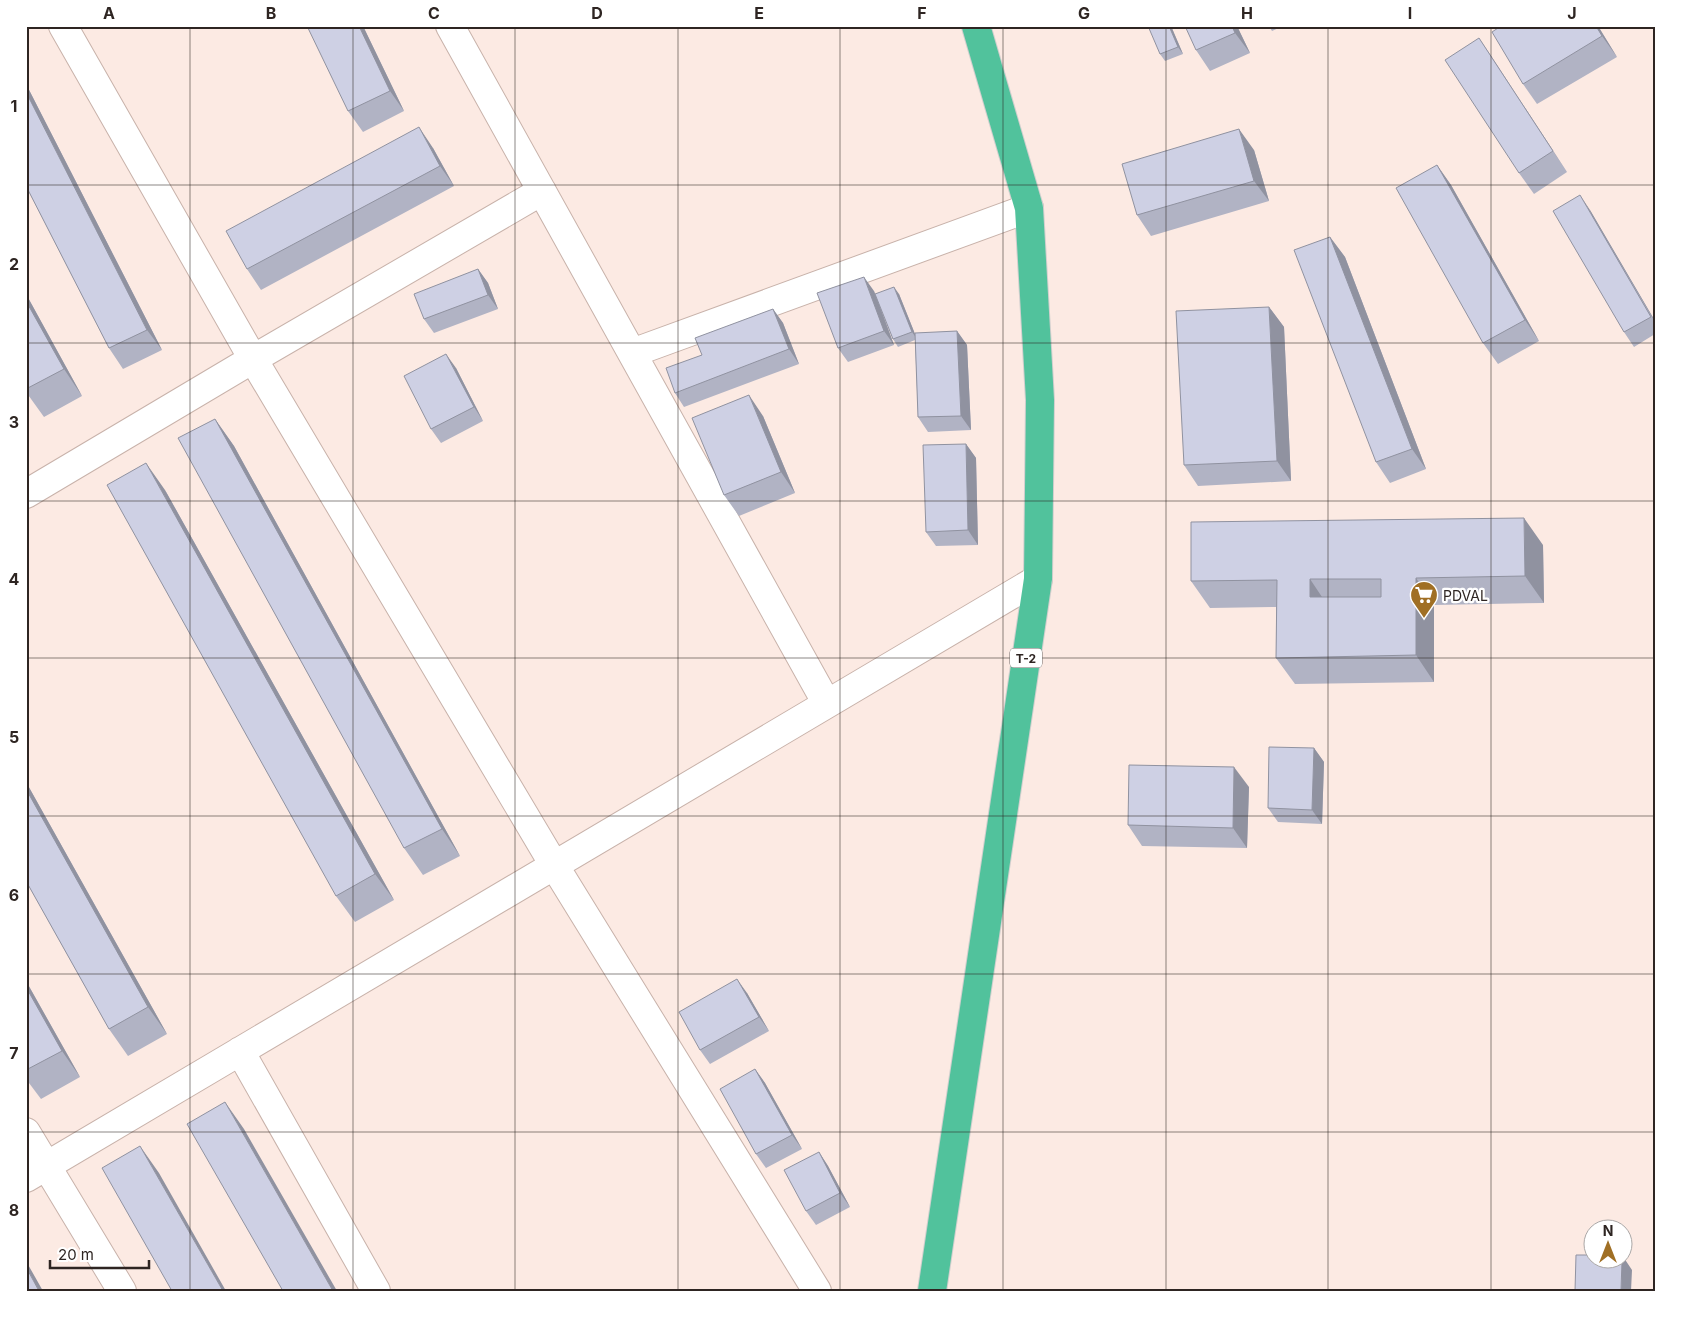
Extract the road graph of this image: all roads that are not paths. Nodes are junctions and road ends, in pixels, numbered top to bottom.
1 (63, 26) edge
2 (450, 26) edge
3 (976, 26) edge
4 (542, 191) junction
5 (1029, 208) junction
6 (632, 353) junction
7 (253, 359) junction
8 (26, 494) edge
9 (1038, 578) junction
10 (827, 704) junction
11 (554, 865) junction
12 (240, 1051) junction
13 (26, 1132) edge
14 (36, 1172) edge
15 (122, 1291) edge
16 (376, 1291) edge
17 (817, 1291) edge
18 (932, 1291) edge

1 - 7 street
2 - 4 street
3 - 5 highway, T-2
4 - 6 street
4 - 7 street
5 - 6 street
5 - 9 highway, T-2
6 - 10 street
7 - 8 street
7 - 11 street
9 - 10 street
9 - 18 highway, T-2
10 - 11 street
11 - 12 street
11 - 17 street
12 - 14 street
12 - 16 street
13 - 14 street
14 - 15 street

